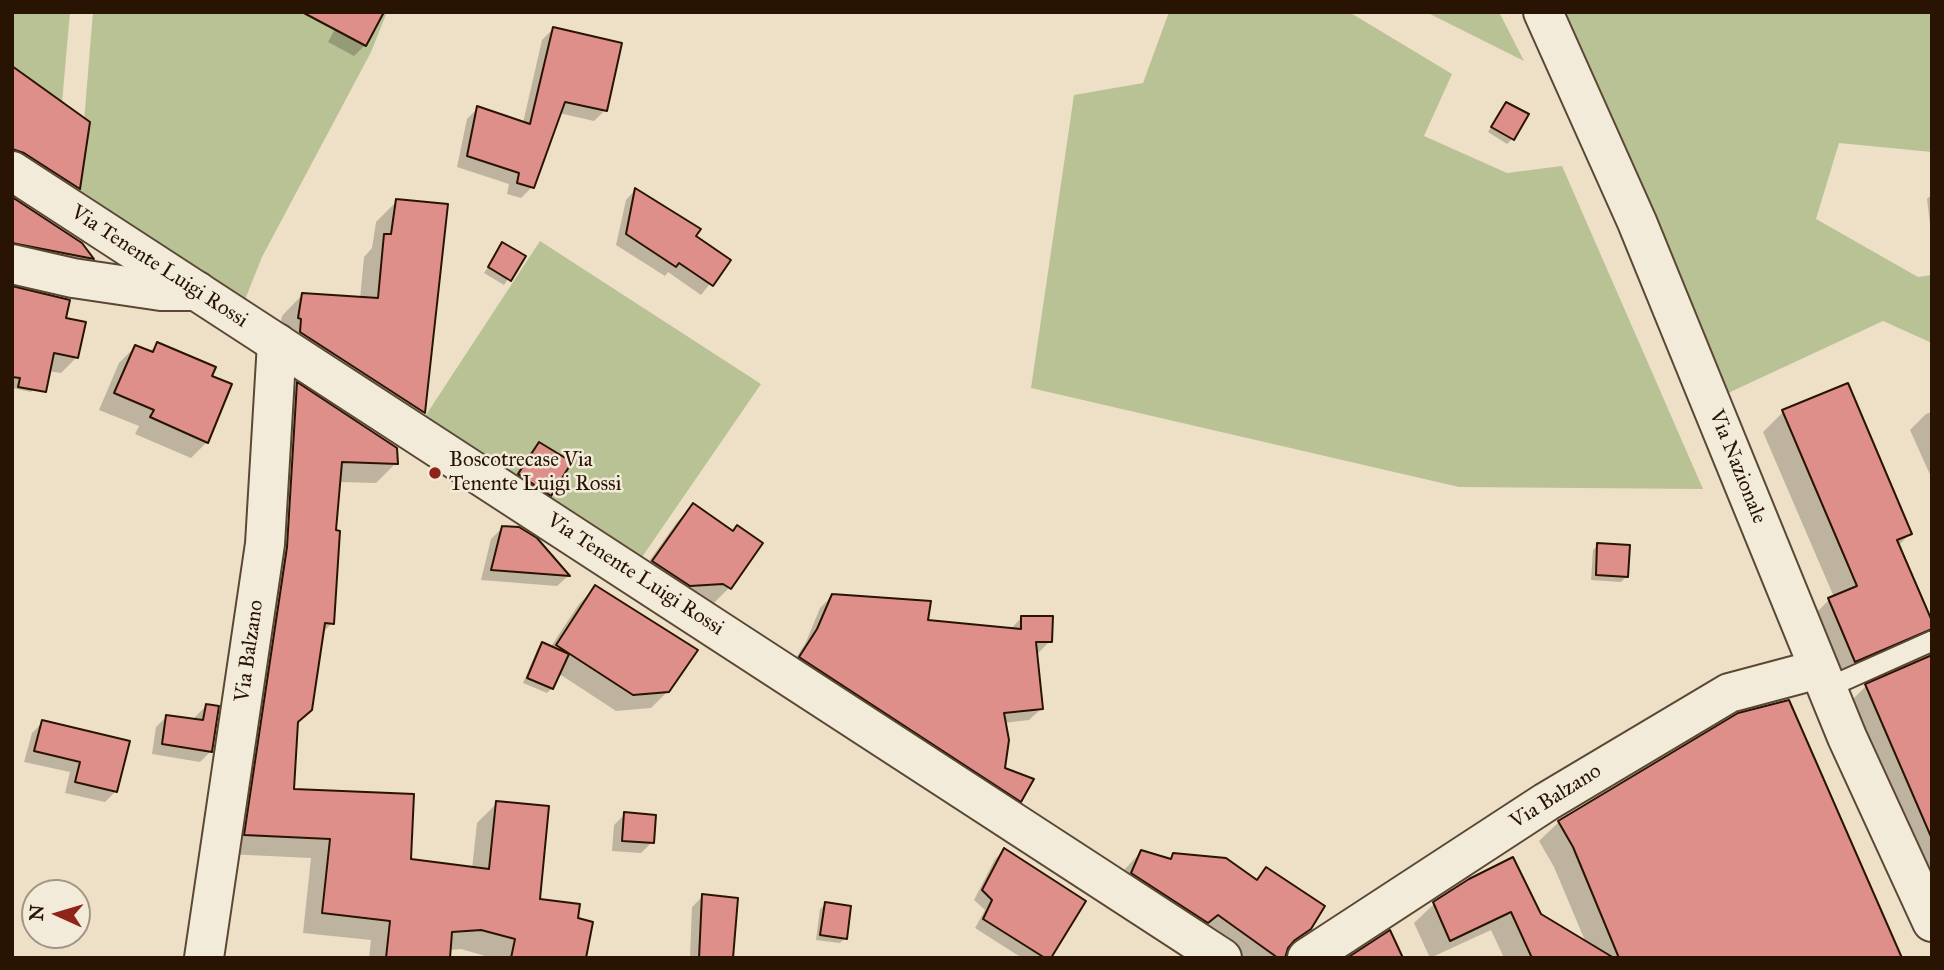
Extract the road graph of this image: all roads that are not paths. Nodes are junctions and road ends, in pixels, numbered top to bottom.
1 (1543, 12) edge
2 (12, 171) edge
3 (12, 264) edge
4 (197, 291) junction
5 (277, 343) junction
6 (1932, 641) edge
7 (1823, 678) junction
8 (1932, 922) edge
9 (204, 958) edge
10 (1222, 958) edge
11 (1307, 958) edge

1 - 7 street, Via Nazionale
2 - 4 street, Via Tenente Luigi Rossi
3 - 4 street
4 - 5 street, Via Tenente Luigi Rossi
5 - 9 street, Via Balzano
5 - 10 street, Via Tenente Luigi Rossi
6 - 7 lane
7 - 8 street, Via Nazionale
7 - 11 street, Via Balzano

